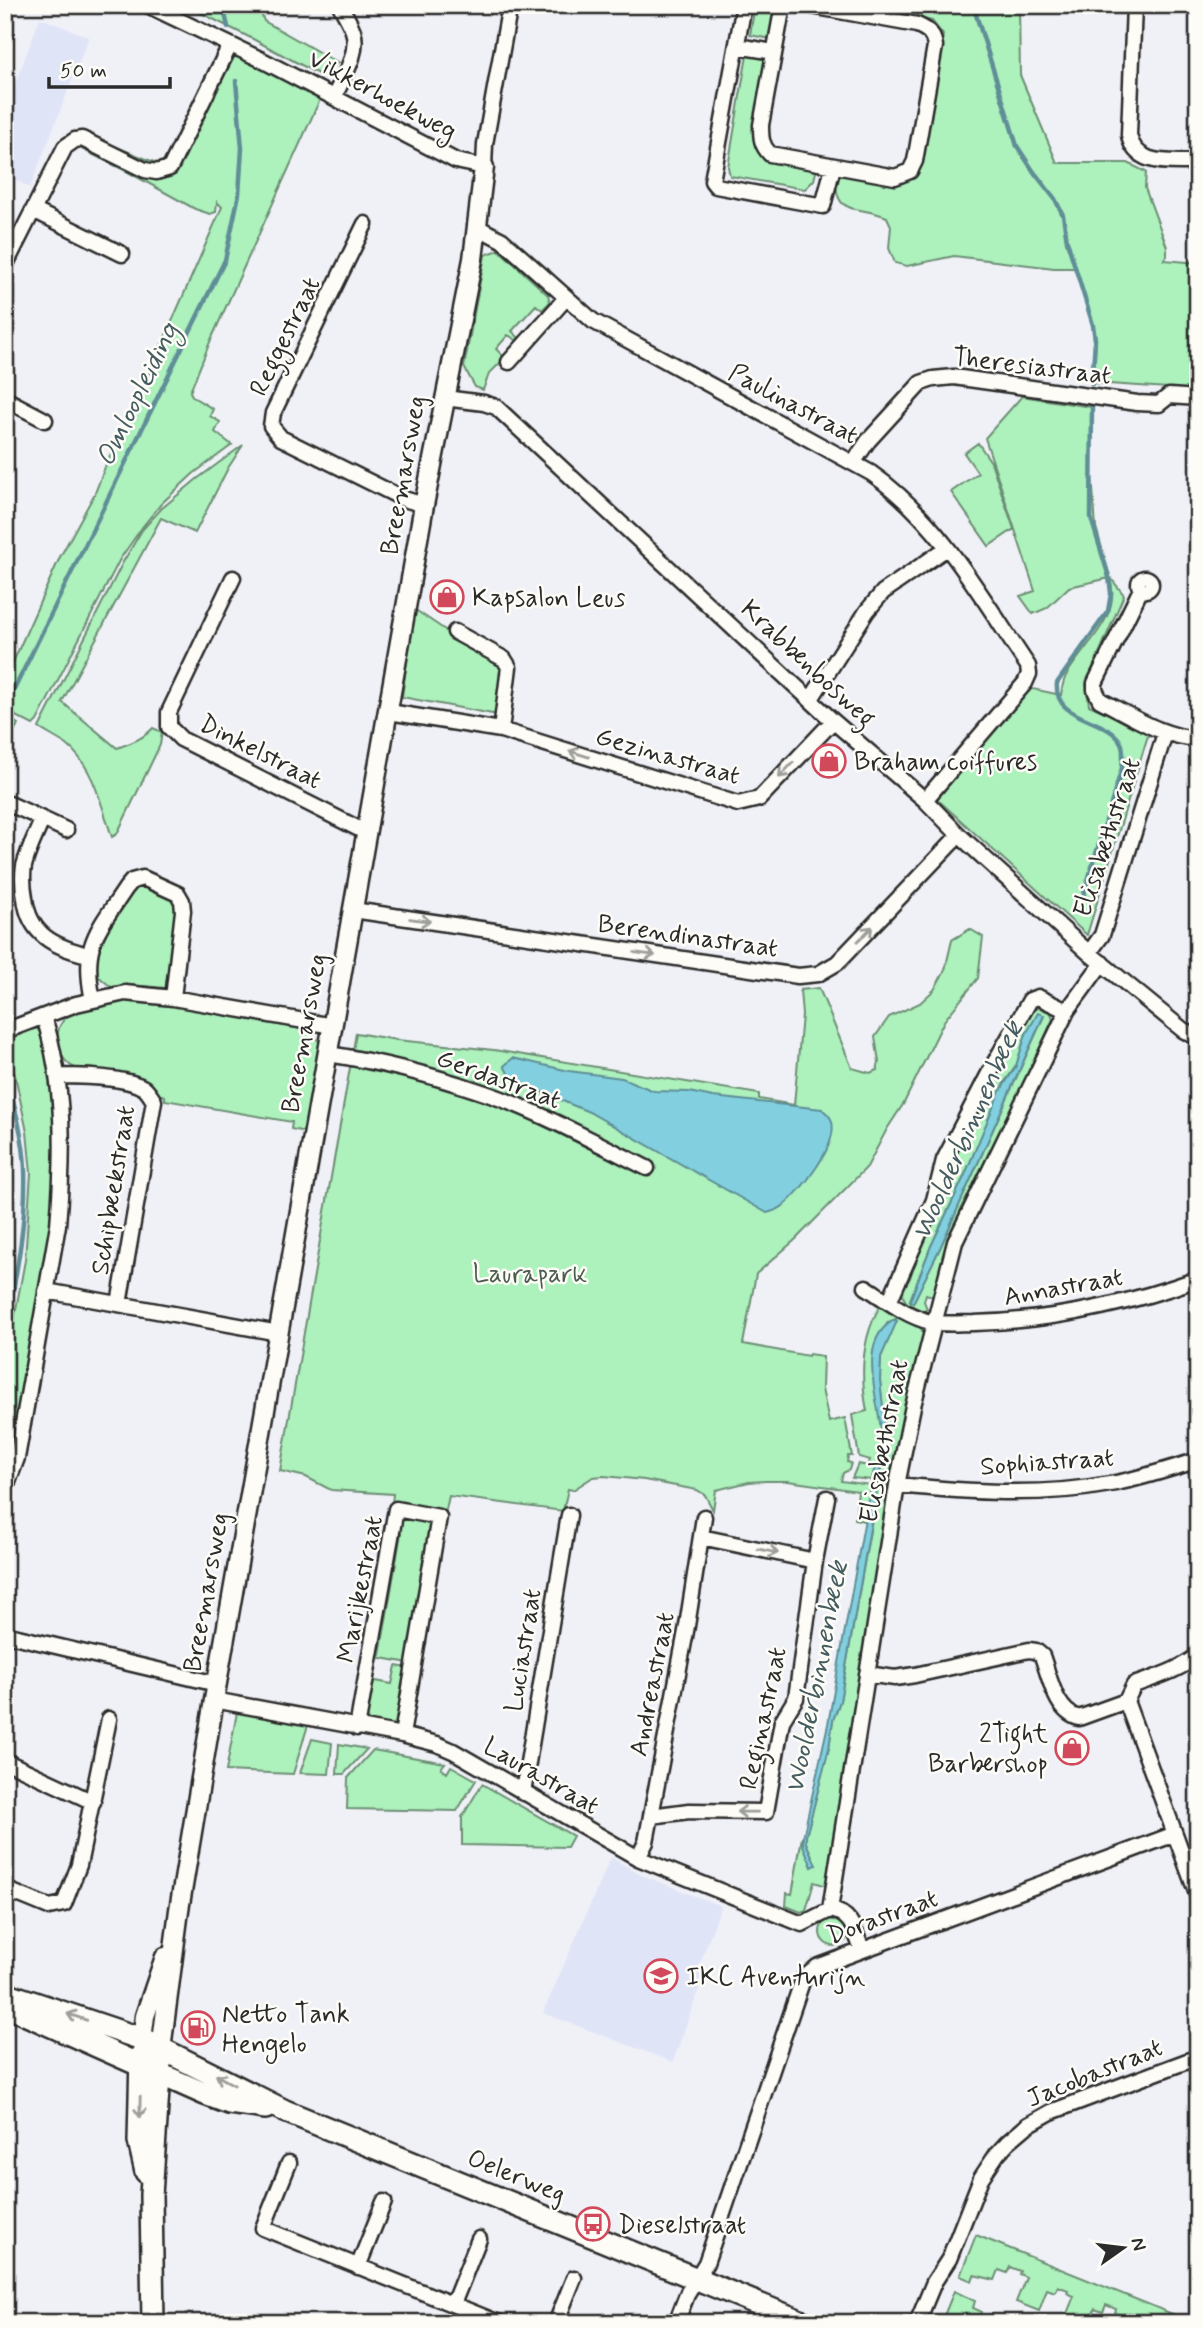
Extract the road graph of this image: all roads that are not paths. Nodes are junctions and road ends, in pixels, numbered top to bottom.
1 (148, 5) edge
2 (340, 5) edge
3 (510, 5) edge
4 (744, 5) edge
5 (783, 5) edge
6 (806, 5) edge
7 (1134, 5) edge
8 (230, 45) junction
9 (737, 46) junction
10 (774, 52) junction
11 (334, 97) junction
12 (1198, 162) edge
13 (484, 167) junction
14 (833, 167) junction
15 (33, 210) junction
16 (365, 224) dead end
17 (477, 227) junction
18 (122, 254) dead end
19 (5, 266) edge
20 (566, 298) junction
21 (509, 362) dead end
22 (444, 398) junction
23 (1198, 398) edge
24 (5, 399) edge
25 (46, 420) dead end
26 (853, 463) junction
27 (424, 505) junction
28 (947, 548) junction
29 (233, 578) dead end
30 (1141, 589) dead end
31 (455, 632) dead end
32 (811, 699) junction
33 (389, 712) junction
34 (833, 721) junction
35 (501, 730) junction
36 (1165, 733) junction
37 (1198, 738) edge
38 (925, 800) junction
39 (10, 804) dead end
40 (42, 820) junction
41 (66, 830) dead end
42 (367, 833) junction
43 (959, 835) junction
44 (353, 910) junction
45 (1089, 953) junction
46 (88, 955) junction
47 (1102, 963) junction
48 (173, 998) junction
49 (93, 1000) junction
50 (1067, 1011) junction
51 (44, 1017) junction
52 (333, 1026) junction
53 (5, 1031) edge
54 (1198, 1038) edge
55 (328, 1054) junction
56 (59, 1076) junction
57 (647, 1168) dead end
58 (1198, 1279) edge
59 (866, 1287) dead end
60 (46, 1291) junction
61 (889, 1303) junction
62 (119, 1304) junction
63 (933, 1323) junction
64 (279, 1333) junction
65 (1198, 1460) edge
66 (897, 1485) junction
67 (5, 1490) edge
68 (827, 1498) dead end
69 (569, 1515) dead end
70 (704, 1517) dead end
71 (701, 1537) junction
72 (815, 1561) junction
73 (5, 1634) edge
74 (1198, 1656) edge
75 (867, 1674) junction
76 (216, 1692) junction
77 (1126, 1701) junction
78 (109, 1719) dead end
79 (357, 1728) junction
80 (402, 1735) junction
81 (5, 1761) edge
82 (523, 1793) junction
83 (93, 1802) junction
84 (651, 1815) junction
85 (1175, 1834) junction
86 (638, 1858) junction
87 (5, 1889) edge
88 (1198, 1897) edge
89 (830, 1910) junction
90 (862, 1950) junction
91 (5, 1993) edge
92 (5, 2005) edge
93 (151, 2044) junction
94 (1198, 2057) edge
95 (150, 2069) junction
96 (285, 2111) junction
97 (289, 2163) dead end
98 (384, 2202) dead end
99 (479, 2239) dead end
100 (358, 2267) junction
101 (574, 2278) dead end
102 (698, 2278) junction
103 (453, 2304) junction
104 (798, 2321) edge
105 (153, 2323) edge
106 (499, 2323) edge
107 (556, 2323) edge
108 (676, 2323) edge
109 (917, 2323) edge

1 - 8 street, Vikkerhoekweg
2 - 11 street
3 - 13 street
4 - 9 street
5 - 10 street
6 - 14 street
7 - 12 street
8 - 11 street, Vikkerhoekweg
8 - 15 street
9 - 10 street
9 - 14 street
10 - 14 street
11 - 13 street, Vikkerhoekweg
13 - 17 street, Breemarsweg
15 - 18 street
15 - 19 street
16 - 27 street, Reggestraat
17 - 20 street, Paulinastraat
17 - 22 street, Breemarsweg
20 - 21 street
20 - 26 street, Paulinastraat
22 - 27 street, Breemarsweg
22 - 32 street, Krabbenbosweg
23 - 26 street, Theresiastraat
24 - 25 street
26 - 28 street, Paulinastraat
27 - 33 street, Breemarsweg
28 - 32 street
28 - 38 street, Paulinastraat
29 - 42 street, Dinkelstraat
30 - 36 street
31 - 35 street
32 - 34 street, Krabbenbosweg
33 - 35 street, Gezinastraat
33 - 42 street, Breemarsweg
34 -> 35 street, Gezinastraat
34 - 38 street, Krabbenbosweg
36 - 37 street
36 - 45 street, Elisabethstraat
38 - 43 street, Krabbenbosweg
39 - 40 street
40 - 41 street
40 - 46 street
42 - 44 street, Breemarsweg
44 -> 43 street, Berendinastraat
43 - 45 street, Krabbenbosweg
44 - 52 street, Breemarsweg
45 - 47 street, Krabbenbosweg
46 - 48 street
46 - 49 street
47 - 50 street, Elisabethstraat
47 - 54 street, Krabbenbosweg
48 - 49 street
48 - 52 street
49 - 51 street
50 - 61 street
50 - 63 street, Elisabethstraat
51 - 53 street
51 - 56 street
52 - 55 street, Breemarsweg
55 - 57 street, Gerdastraat
55 - 64 street, Breemarsweg
56 - 60 street
56 - 62 street, Schipbeekstraat
58 - 63 street, Annastraat
59 - 61 street
60 - 62 street
60 - 67 street
61 - 63 street
62 - 64 street
63 - 66 street, Elisabethstraat
64 - 76 street, Breemarsweg
65 - 66 street, Sophiastraat
66 - 75 street, Elisabethstraat
68 - 72 street, Reginastraat
69 - 82 street, Luciastraat
70 - 71 street, Andreastraat
71 -> 72 street
71 - 84 street, Andreastraat
72 -> 84 street, Reginastraat
73 - 76 street, Laurastraat
74 - 77 street
75 - 77 street
75 - 89 street, Elisabethstraat
76 - 79 street, Laurastraat
76 - 93 street, Breemarsweg
77 - 85 street
78 - 83 street
79 - 80 street, Laurastraat
79 - 80 street, Marijkestraat
80 - 82 street, Laurastraat
81 - 83 street
82 - 86 street, Laurastraat
83 - 87 street
84 - 86 street, Andreastraat
85 - 88 street
85 - 90 street, Dorastraat
86 - 89 street, Laurastraat
89 - 90 street
90 - 102 street, Dorastraat
93 -> 91 main road, Oelerweg
92 - 95 main road, Oelerweg
93 - 95 main road, Breemarsweg
96 -> 93 main road, Oelerweg
94 - 109 street, Jacobastraat
95 - 96 main road, Oelerweg
95 - 105 main road, Breemarsweg
96 - 102 main road, Oelerweg
97 - 100 street
98 - 100 street
99 - 103 street
100 - 103 street
101 - 107 street
102 - 104 main road, Oelerweg
102 - 108 street
103 - 106 street

